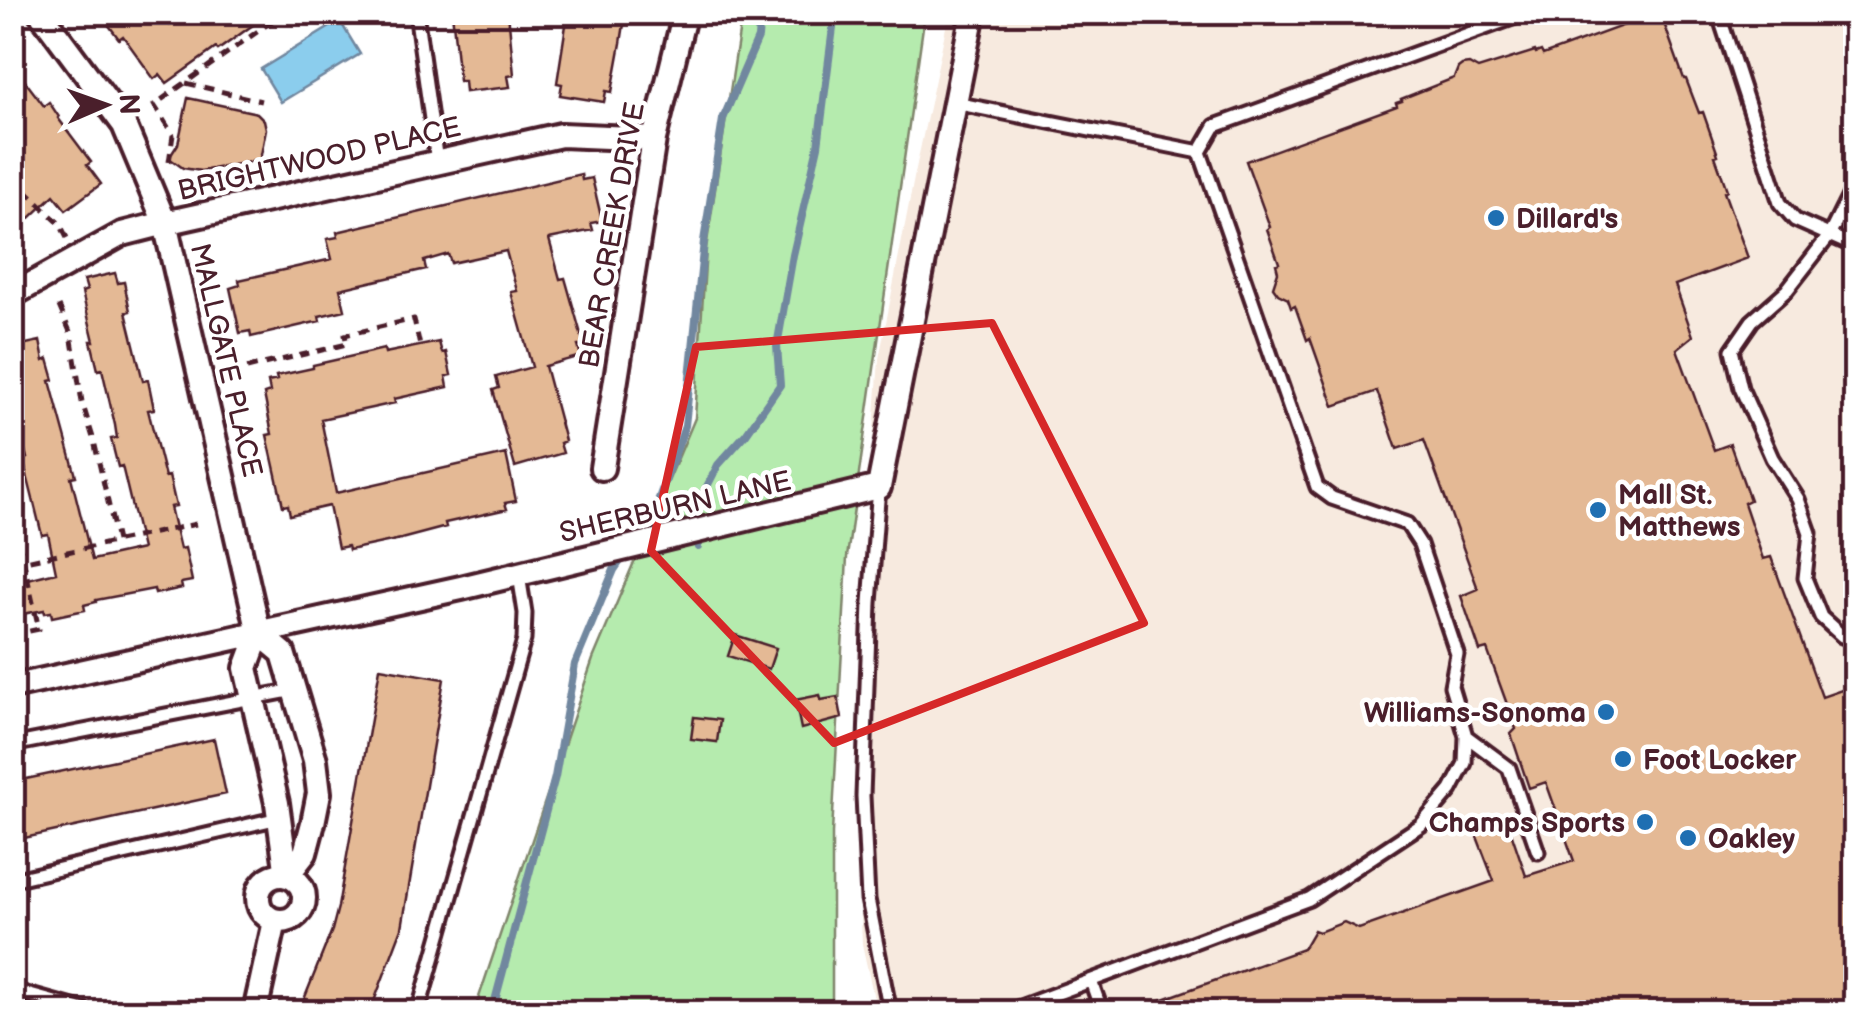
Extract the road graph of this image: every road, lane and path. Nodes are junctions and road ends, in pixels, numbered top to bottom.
1 (40, 12) edge
2 (285, 12) edge
3 (416, 12) edge
4 (685, 12) edge
5 (973, 12) edge
6 (1529, 12) edge
7 (1718, 12) edge
8 (186, 82) junction
9 (261, 102) dead end
10 (955, 102) junction
11 (654, 139) junction
12 (1200, 152) junction
13 (169, 162) dead end
14 (437, 162) junction
15 (12, 178) edge
16 (1856, 182) edge
17 (165, 223) junction
18 (1829, 236) junction
19 (1856, 248) edge
20 (78, 257) junction
21 (12, 295) edge
22 (59, 306) dead end
23 (420, 346) dead end
24 (247, 368) dead end
25 (602, 468) dead end
26 (879, 487) junction
27 (196, 524) dead end
28 (116, 540) junction
29 (12, 552) edge
30 (24, 561) junction
31 (12, 564) edge
32 (519, 574) junction
33 (259, 633) junction
34 (12, 634) edge
35 (1856, 640) edge
36 (12, 687) edge
37 (294, 690) junction
38 (252, 698) junction
39 (1466, 736) junction
40 (12, 745) edge
41 (279, 818) junction
42 (1538, 852) dead end
43 (287, 876) junction
44 (12, 880) edge
45 (275, 921) junction
46 (1091, 981) junction
47 (12, 990) edge
48 (91, 1012) edge
49 (255, 1012) edge
50 (418, 1012) edge
51 (890, 1012) edge
52 (1007, 1012) edge
53 (1102, 1012) edge

1 - 17 street, MALLGATE PLACE
2 - 8 path
3 - 14 lane
4 - 11 street, BEAR CREEK DRIVE
5 - 10 street
6 - 12 lane
7 - 18 lane
8 - 9 path
8 - 13 path
10 - 12 lane
10 - 26 street
11 - 14 street, BRIGHTWOOD PLACE
11 - 25 street, BEAR CREEK DRIVE
12 - 39 lane
14 - 17 street, BRIGHTWOOD PLACE
15 - 20 path
16 - 18 lane
17 - 20 street, BRIGHTWOOD PLACE
17 - 33 street, MALLGATE PLACE
18 - 19 lane
18 - 35 lane
20 - 21 street, BRIGHTWOOD PLACE
22 - 28 path
23 - 24 path
26 - 32 street, SHERBURN LANE
26 - 51 lane
27 - 28 path
28 - 30 path
29 - 30 path
30 - 31 path
30 - 34 path
32 - 33 street, SHERBURN LANE
32 - 50 lane
33 - 36 street, SHERBURN LANE
33 - 37 street
33 - 38 street
37 - 38 lane
37 - 43 street
38 - 40 lane
38 - 41 street
39 - 42 lane
39 - 46 lane
41 - 43 street
41 - 44 lane
43 - 45 street
43 - 45 street
45 - 49 street
46 - 52 lane
46 - 53 lane
47 - 48 lane

